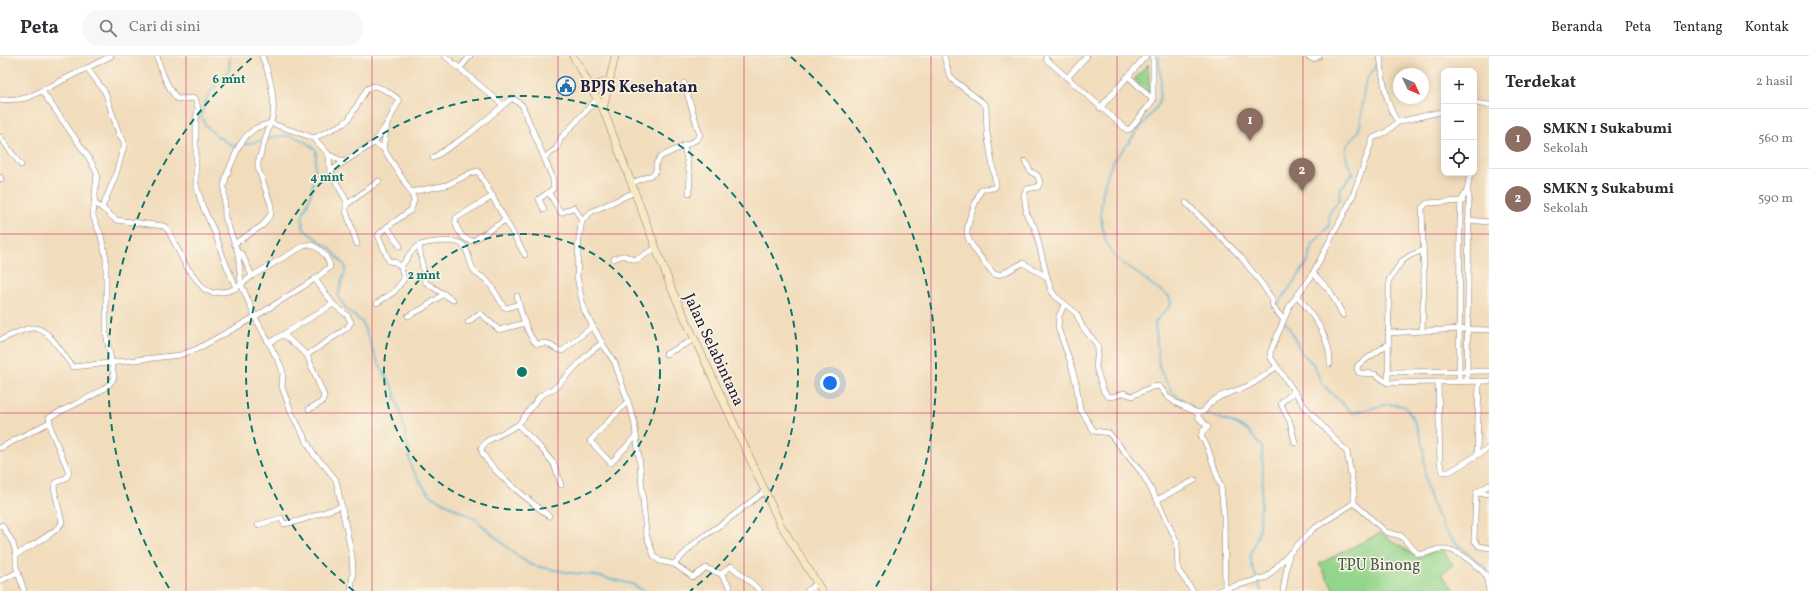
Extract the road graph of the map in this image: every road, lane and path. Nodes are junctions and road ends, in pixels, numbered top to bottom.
1 (112, 56) edge
2 (157, 56) edge
3 (262, 56) edge
4 (444, 56) edge
5 (470, 56) edge
6 (573, 56) edge
7 (615, 56) edge
8 (944, 56) edge
9 (1046, 56) edge
10 (1087, 56) edge
11 (1146, 56) edge
12 (1153, 56) edge
13 (1307, 56) edge
14 (1319, 56) edge
15 (1380, 56) edge
16 (104, 57) edge
17 (87, 68) junction
18 (460, 68) junction
19 (1128, 76) junction
20 (1067, 78) junction
21 (609, 82) junction
22 (684, 83) dead end
23 (591, 86) junction
24 (42, 91) junction
25 (597, 99) junction
26 (0, 100) edge
27 (1153, 100) junction
28 (1477, 103) edge
29 (503, 105) junction
30 (1489, 105) edge
31 (1100, 108) junction
32 (603, 110) junction
33 (1441, 112) edge
34 (1398, 122) junction
35 (270, 123) junction
36 (387, 124) junction
37 (0, 137) edge
38 (314, 138) junction
39 (374, 144) junction
40 (684, 145) junction
41 (383, 148) junction
42 (329, 155) junction
43 (433, 158) dead end
44 (544, 158) junction
45 (1025, 161) dead end
46 (344, 162) junction
47 (21, 165) dead end
48 (330, 170) junction
49 (1470, 176) edge
50 (379, 181) dead end
51 (632, 183) junction
52 (1467, 191) junction
53 (411, 192) junction
54 (635, 192) junction
55 (549, 193) junction
56 (690, 193) dead end
57 (493, 196) junction
58 (1461, 201) junction
59 (1468, 201) junction
60 (94, 203) junction
61 (1186, 203) dead end
62 (346, 205) junction
63 (102, 208) junction
64 (544, 210) dead end
65 (505, 220) junction
66 (1468, 220) junction
67 (582, 221) junction
68 (1489, 222) edge
69 (387, 227) junction
70 (234, 244) junction
71 (357, 244) dead end
72 (419, 245) junction
73 (400, 246) dead end
74 (656, 248) junction
75 (1424, 250) junction
76 (238, 252) junction
77 (525, 255) dead end
78 (614, 259) dead end
79 (401, 267) junction
80 (1313, 272) junction
81 (252, 276) junction
82 (1047, 277) junction
83 (315, 279) junction
84 (238, 286) junction
85 (1469, 293) junction
86 (444, 294) junction
87 (1460, 294) junction
88 (1297, 295) junction
89 (517, 296) dead end
90 (452, 300) dead end
91 (378, 303) dead end
92 (333, 304) junction
93 (518, 304) junction
94 (1064, 305) junction
95 (1343, 315) dead end
96 (408, 316) dead end
97 (255, 317) junction
98 (1284, 319) junction
99 (468, 322) dead end
100 (525, 323) junction
101 (593, 326) junction
102 (1460, 329) junction
103 (1468, 329) junction
104 (1489, 330) edge
105 (1422, 331) junction
106 (1388, 333) junction
107 (284, 335) junction
108 (0, 340) edge
109 (695, 340) junction
110 (269, 343) junction
111 (602, 343) junction
112 (1388, 344) junction
113 (666, 354) dead end
114 (307, 355) junction
115 (112, 362) junction
116 (1330, 364) dead end
117 (1276, 367) junction
118 (1460, 371) junction
119 (1467, 371) junction
120 (1489, 371) edge
121 (1389, 372) junction
122 (1459, 381) junction
123 (1467, 381) junction
124 (1479, 381) junction
125 (1489, 381) edge
126 (1438, 382) junction
127 (1388, 383) junction
128 (1294, 392) junction
129 (628, 401) junction
130 (309, 409) dead end
131 (1198, 414) junction
132 (48, 423) junction
133 (518, 426) junction
134 (636, 436) junction
135 (1295, 443) dead end
136 (0, 448) edge
137 (1489, 448) edge
138 (1477, 454) junction
139 (1195, 480) dead end
140 (561, 485) dead end
141 (1489, 485) edge
142 (765, 491) junction
143 (1476, 494) junction
144 (1489, 494) edge
145 (1157, 500) junction
146 (1354, 503) junction
147 (342, 506) junction
148 (549, 516) dead end
149 (1, 524) edge
150 (258, 525) dead end
151 (1489, 548) edge
152 (1289, 552) junction
153 (16, 555) junction
154 (674, 564) junction
155 (18, 572) junction
156 (721, 574) junction
157 (0, 581) edge
158 (817, 583) junction
159 (730, 587) dead end
160 (1225, 589) junction
161 (24, 591) edge
162 (351, 591) edge
163 (760, 591) edge
164 (807, 591) edge
165 (822, 591) edge
166 (1193, 591) edge
167 (1217, 591) edge
168 (1283, 591) edge
169 (1489, 591) edge

1 - 16 street
2 - 84 street
3 - 35 street
4 - 18 street
5 - 18 street
6 - 23 street, Jalan Selabintana
7 - 21 street
8 - 82 street
9 - 20 street
10 - 20 street
11 - 19 street
12 - 27 street
13 - 14 street
15 - 34 street
16 - 17 street
17 - 24 street
17 - 63 street
18 - 29 street
19 - 27 street
19 - 31 street
20 - 31 street
21 - 23 street
21 - 32 street
22 - 40 street
23 - 25 street, Jalan Selabintana
24 - 26 street
24 - 60 street
25 - 32 street, Jalan Selabintana
25 - 44 street
27 - 31 street
28 - 30 street
29 - 43 street
29 - 44 street
32 - 51 street, Jalan Selabintana
33 - 34 street
34 - 80 street
35 - 38 street
35 - 70 street
35 - 70 street
36 - 38 street
36 - 39 street
36 - 41 street
37 - 47 street
38 - 42 street
39 - 41 street
39 - 46 street
40 - 51 street
40 - 56 street
41 - 53 street
42 - 46 street
42 - 48 street
44 - 55 street
45 - 82 street
46 - 48 street
48 - 62 street
49 - 52 street
50 - 62 street
51 - 54 street, Jalan Selabintana
52 - 58 street
52 - 59 street
53 - 57 street
53 - 69 street
54 - 67 street
54 - 74 street, Jalan Selabintana
55 - 64 street
55 - 67 street
57 - 65 street
57 - 65 street
58 - 59 street
58 - 75 street
58 - 87 street
59 - 66 street
60 - 63 street
60 - 115 street
61 - 98 street
62 - 71 street
63 - 84 street
65 - 77 street
66 - 68 street
66 - 85 street
67 - 101 street
69 - 73 street
69 - 79 street
70 - 76 street
72 - 79 street
72 - 86 street
72 - 93 street
74 - 78 street
74 - 109 street, Jalan Selabintana
75 - 105 street
75 - 106 street
76 - 81 street
76 - 84 street
79 - 91 street
80 - 88 street
80 - 95 street
81 - 83 street
81 - 84 street
82 - 94 street
83 - 92 street
83 - 97 street
84 - 97 street
85 - 87 street
85 - 103 street
86 - 90 street
86 - 96 street
87 - 102 street
88 - 98 street
88 - 116 street
89 - 93 street
92 - 107 street
92 - 114 street
93 - 100 street
94 - 131 street
94 - 145 street
97 - 110 street
97 - 115 street
98 - 117 street
99 - 100 street
100 - 101 street
101 - 111 street
102 - 103 street
102 - 105 street
102 - 118 street
103 - 104 street
103 - 119 street
105 - 106 street
106 - 112 street
107 - 110 street
107 - 114 street
108 - 115 street
109 - 113 street
109 - 142 street, Jalan Selabintana
110 - 147 street
111 - 129 street
111 - 133 street
112 - 121 street
112 - 127 street
114 - 130 street
115 - 132 street
117 - 128 street
117 - 131 street
118 - 119 street
118 - 121 street
118 - 122 street
119 - 120 street
119 - 123 street
121 - 127 street
122 - 123 street
122 - 126 street
123 - 124 street
124 - 125 street
124 - 138 street
126 - 127 street
126 - 138 street
128 - 135 street
128 - 146 street
129 - 134 street
129 - 134 street
131 - 160 street
132 - 136 street
132 - 153 street
133 - 140 street
133 - 148 street
134 - 154 street
137 - 138 street
139 - 145 street
141 - 143 street
142 - 154 street
142 - 158 street, Jalan Selabintana
143 - 144 street
143 - 151 street
145 - 166 street
146 - 152 street
146 - 169 street
147 - 150 street
147 - 162 street
149 - 153 street
152 - 160 street
152 - 168 street
153 - 155 street
154 - 156 street
155 - 157 street
155 - 161 street
156 - 159 street
156 - 163 street
158 - 164 street
158 - 165 street, Jalan Selabintana
160 - 167 street

